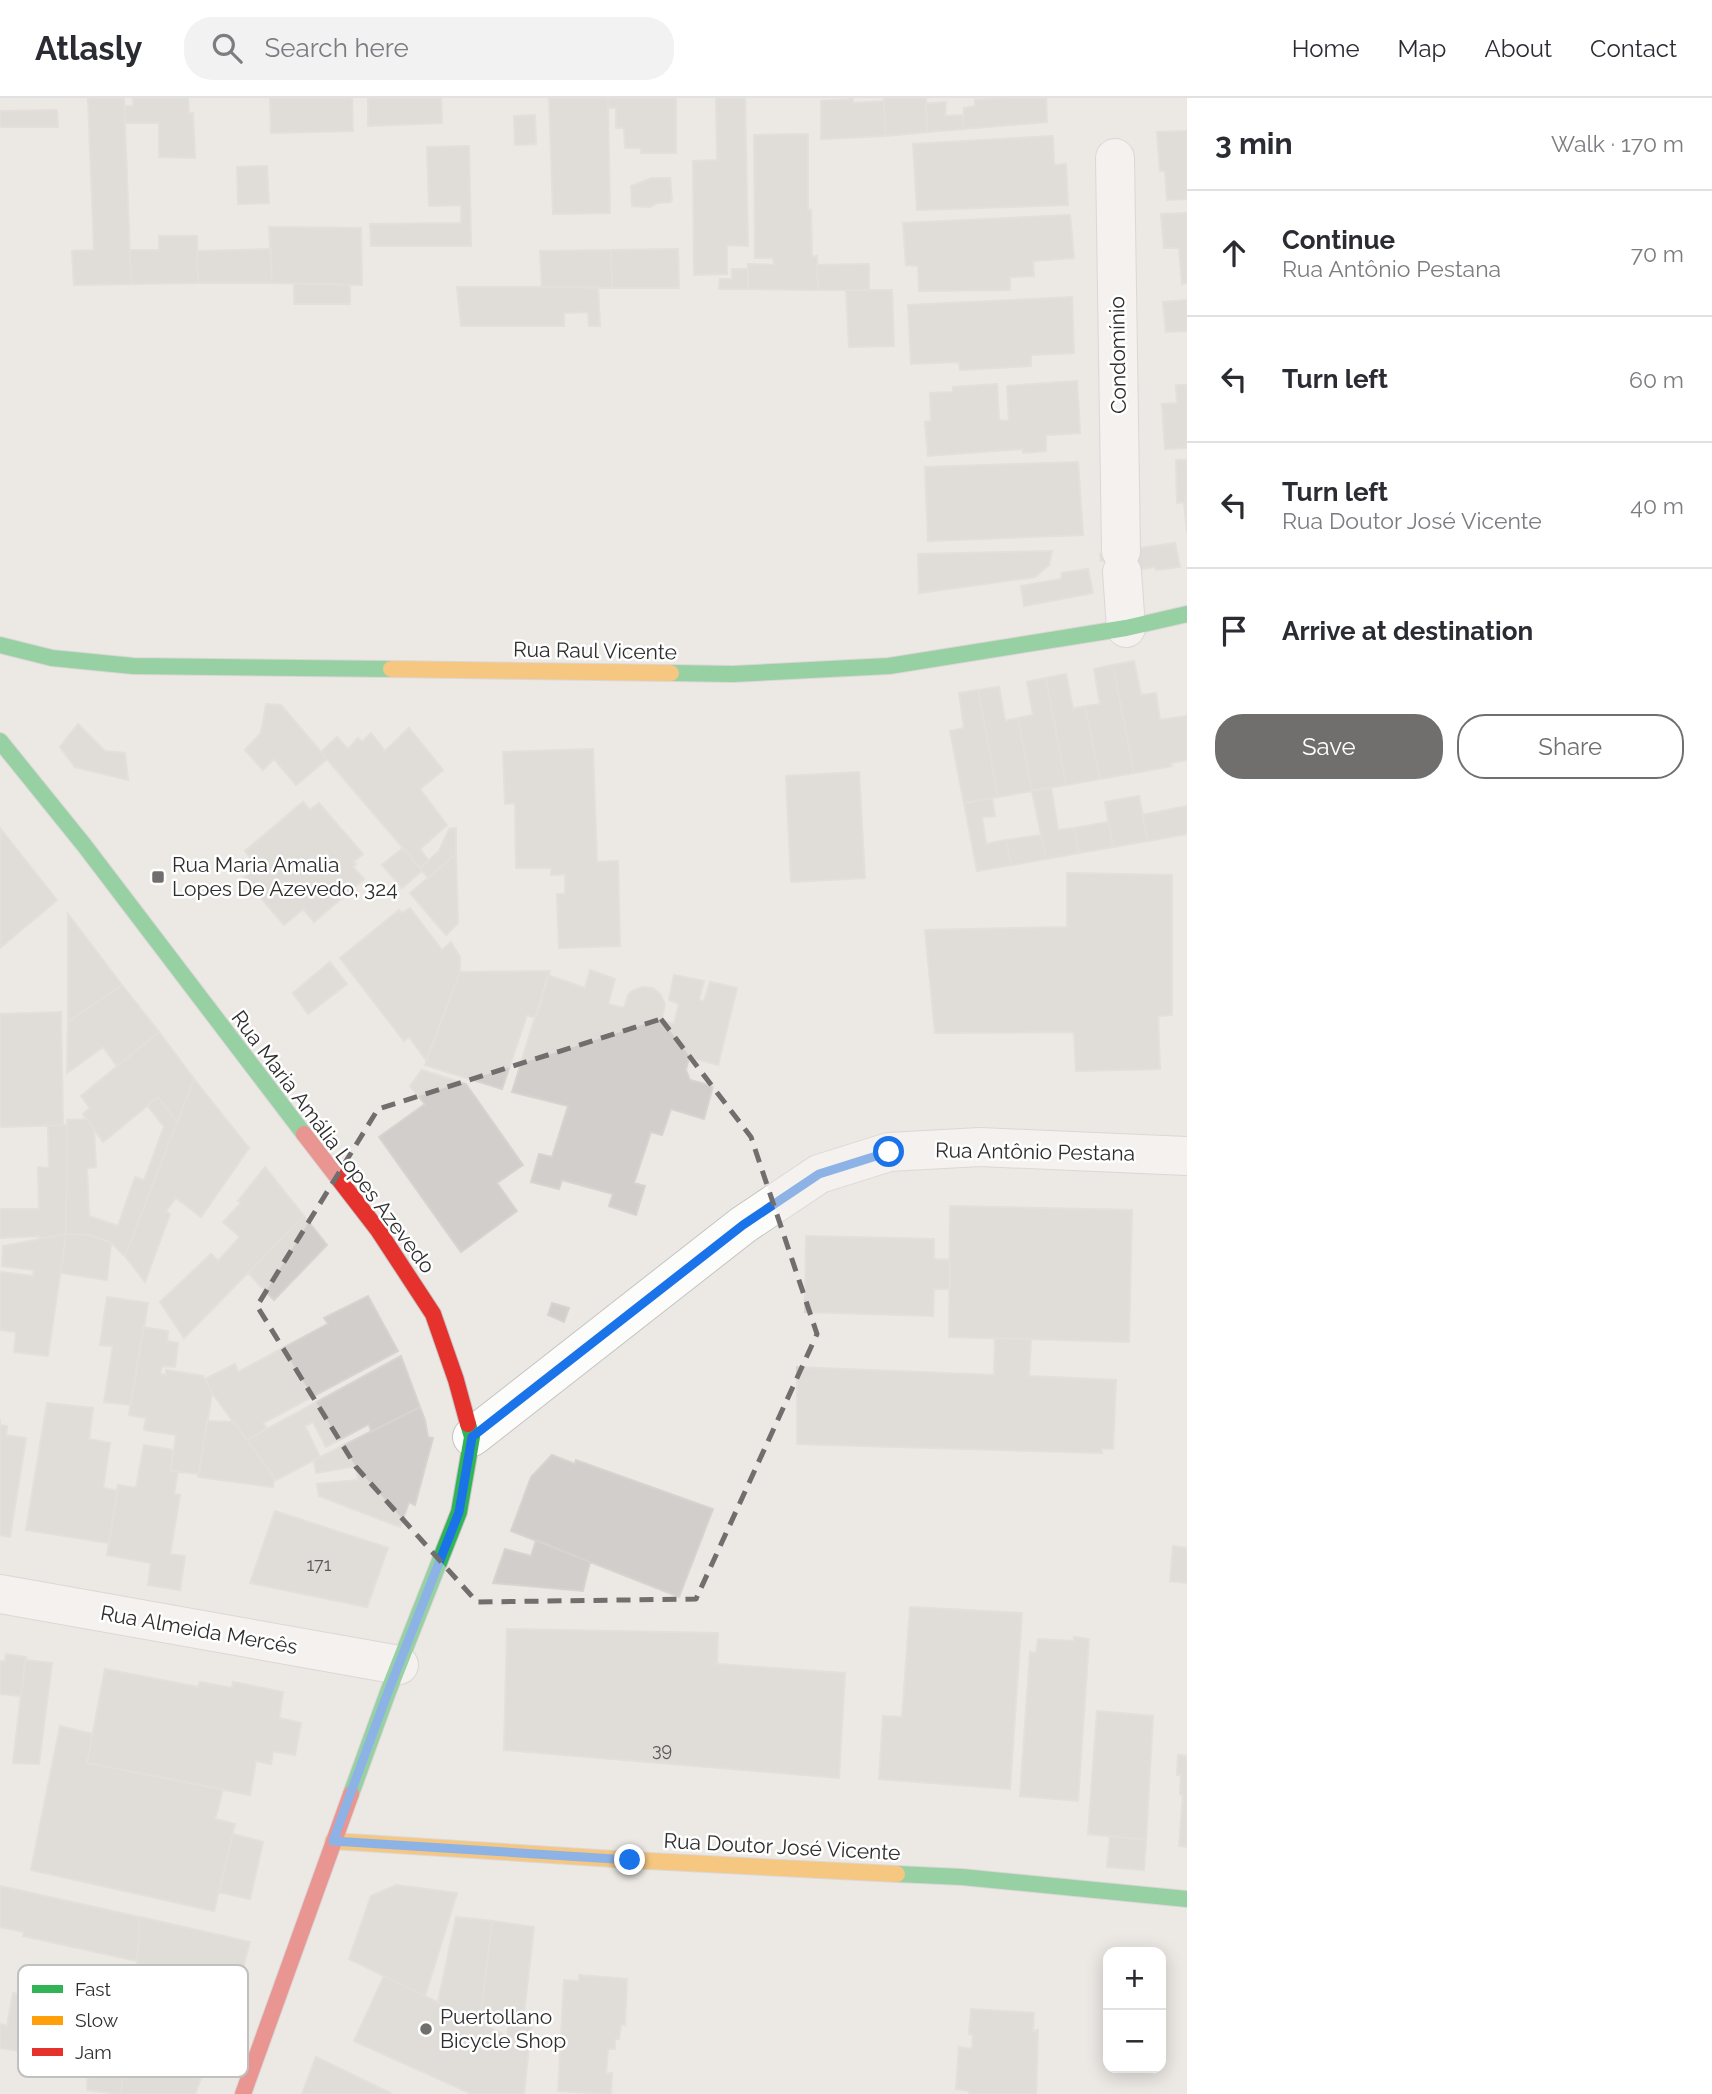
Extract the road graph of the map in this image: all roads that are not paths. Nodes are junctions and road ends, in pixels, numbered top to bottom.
1 (1115, 158) dead end
2 (1187, 614) edge
3 (1126, 628) junction
4 (0, 645) edge
5 (0, 741) edge
6 (1187, 1156) edge
7 (472, 1437) junction
8 (0, 1594) edge
9 (399, 1665) junction
10 (333, 1841) junction
11 (1187, 1899) edge
12 (243, 2094) edge

1 - 3 street, Condomínio
2 - 3 street, Rua Raul Vicente
3 - 4 street, Rua Raul Vicente
5 - 7 street, Rua Maria Amália Lopes Azevedo
6 - 7 street, Rua Antônio Pestana
7 - 9 street, Rua Maria Amália Lopes Azevedo
8 - 9 street, Rua Almeida Mercês
9 - 10 street, Rua Maria Amália Lopes Azevedo
10 - 11 street, Rua Doutor José Vicente
10 - 12 street, Rua Maria Amália Lopes Azevedo

